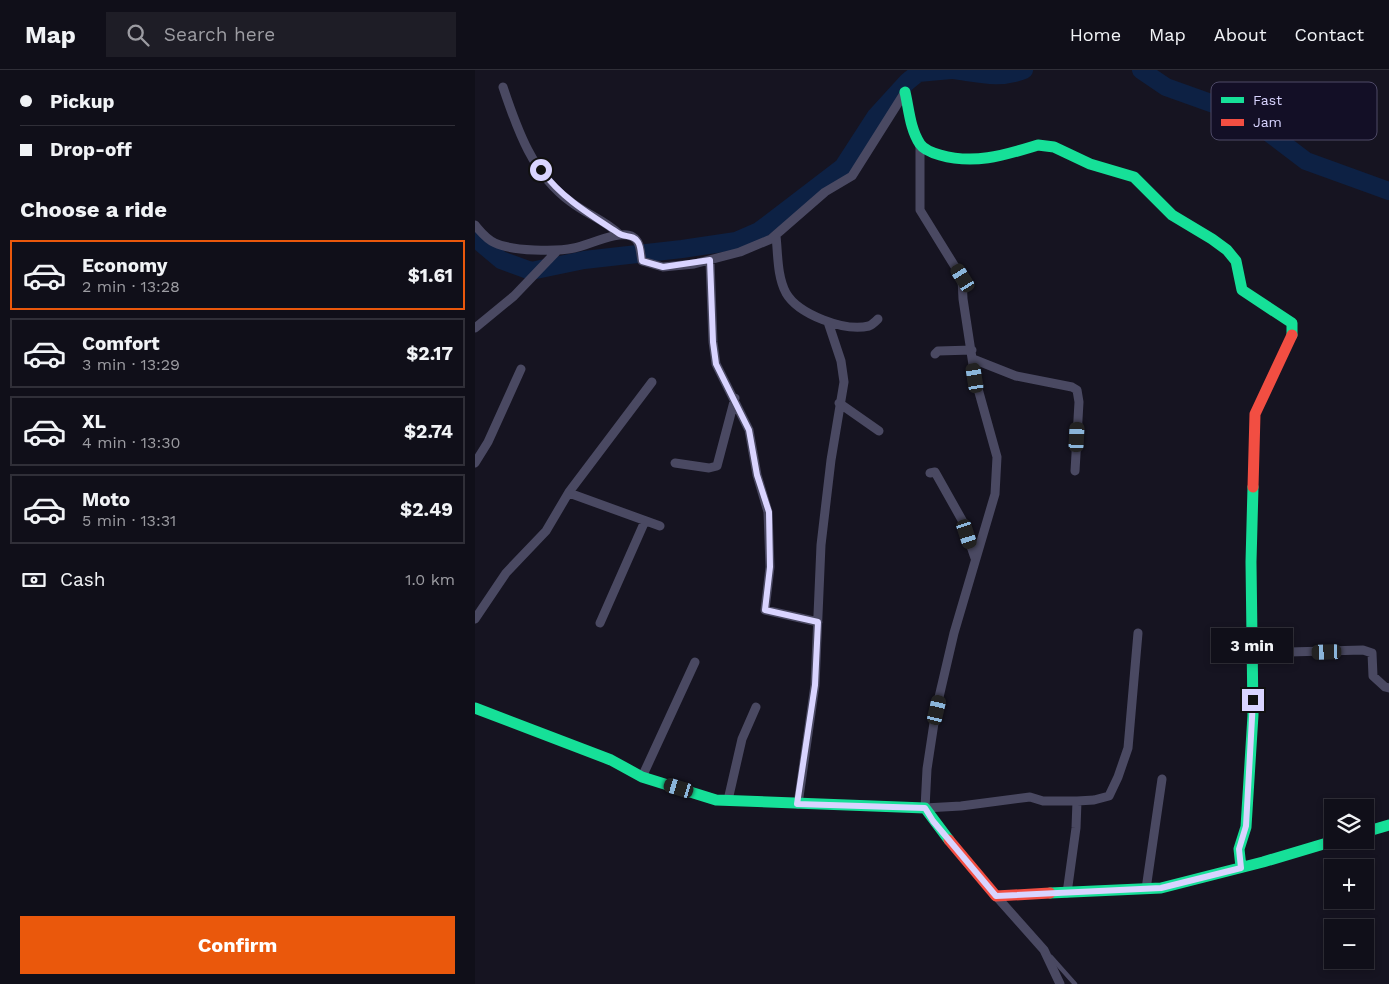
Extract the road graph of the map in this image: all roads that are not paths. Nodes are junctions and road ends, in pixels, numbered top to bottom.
1 (503, 87) dead end
2 (905, 92) joint
3 (920, 144) junction
4 (475, 225) edge
5 (619, 234) junction
6 (776, 236) junction
7 (558, 250) junction
8 (710, 260) junction
9 (878, 320) dead end
10 (828, 322) junction
11 (475, 328) edge
12 (935, 354) dead end
13 (972, 355) junction
14 (521, 369) dead end
15 (652, 382) dead end
16 (735, 398) junction
17 (839, 403) junction
18 (879, 431) dead end
19 (475, 463) edge
20 (675, 463) dead end
21 (1075, 471) dead end
22 (930, 473) dead end
23 (569, 493) junction
24 (645, 520) junction
25 (660, 526) dead end
26 (975, 559) junction
27 (475, 619) edge
28 (818, 622) junction
29 (600, 624) dead end
30 (1138, 633) dead end
31 (1252, 654) junction
32 (695, 662) dead end
33 (1389, 688) edge
34 (756, 707) dead end
35 (475, 708) edge
36 (642, 777) junction
37 (1162, 779) dead end
38 (728, 800) junction
39 (1077, 801) junction
40 (797, 804) junction
41 (925, 808) junction
42 (1389, 825) edge
43 (1374, 829) edge
44 (1324, 844) edge
45 (1241, 868) junction
46 (1146, 890) junction
47 (1067, 893) junction
48 (996, 896) junction
49 (1045, 950) junction
50 (1060, 984) edge
51 (1075, 984) edge

1 - 5 street
2 - 3 street
2 - 6 street
3 - 13 street
3 - 31 street
4 - 7 street
5 - 7 street
5 - 8 street
6 - 8 street
6 - 10 street
7 - 11 street
8 - 16 street
9 - 10 street
10 - 17 street
12 - 13 street
13 - 21 street
13 - 26 street
14 - 19 street
15 - 23 street
16 - 20 street
16 - 28 street
17 - 18 street
17 - 28 street
22 - 26 street
23 - 24 street
23 - 27 street
24 - 25 street
24 - 29 street
26 - 41 street
28 - 40 street
30 - 39 street
31 - 33 street
31 - 45 street
32 - 36 street
34 - 38 street
35 - 36 street
36 - 38 street
37 - 46 street
38 - 40 street
39 - 41 street
39 - 47 street
40 - 41 street
41 - 48 street
42 - 43 street
44 - 45 street
45 - 46 street
46 - 47 street
47 - 48 street
48 - 49 street
49 - 50 street
49 - 51 lane

